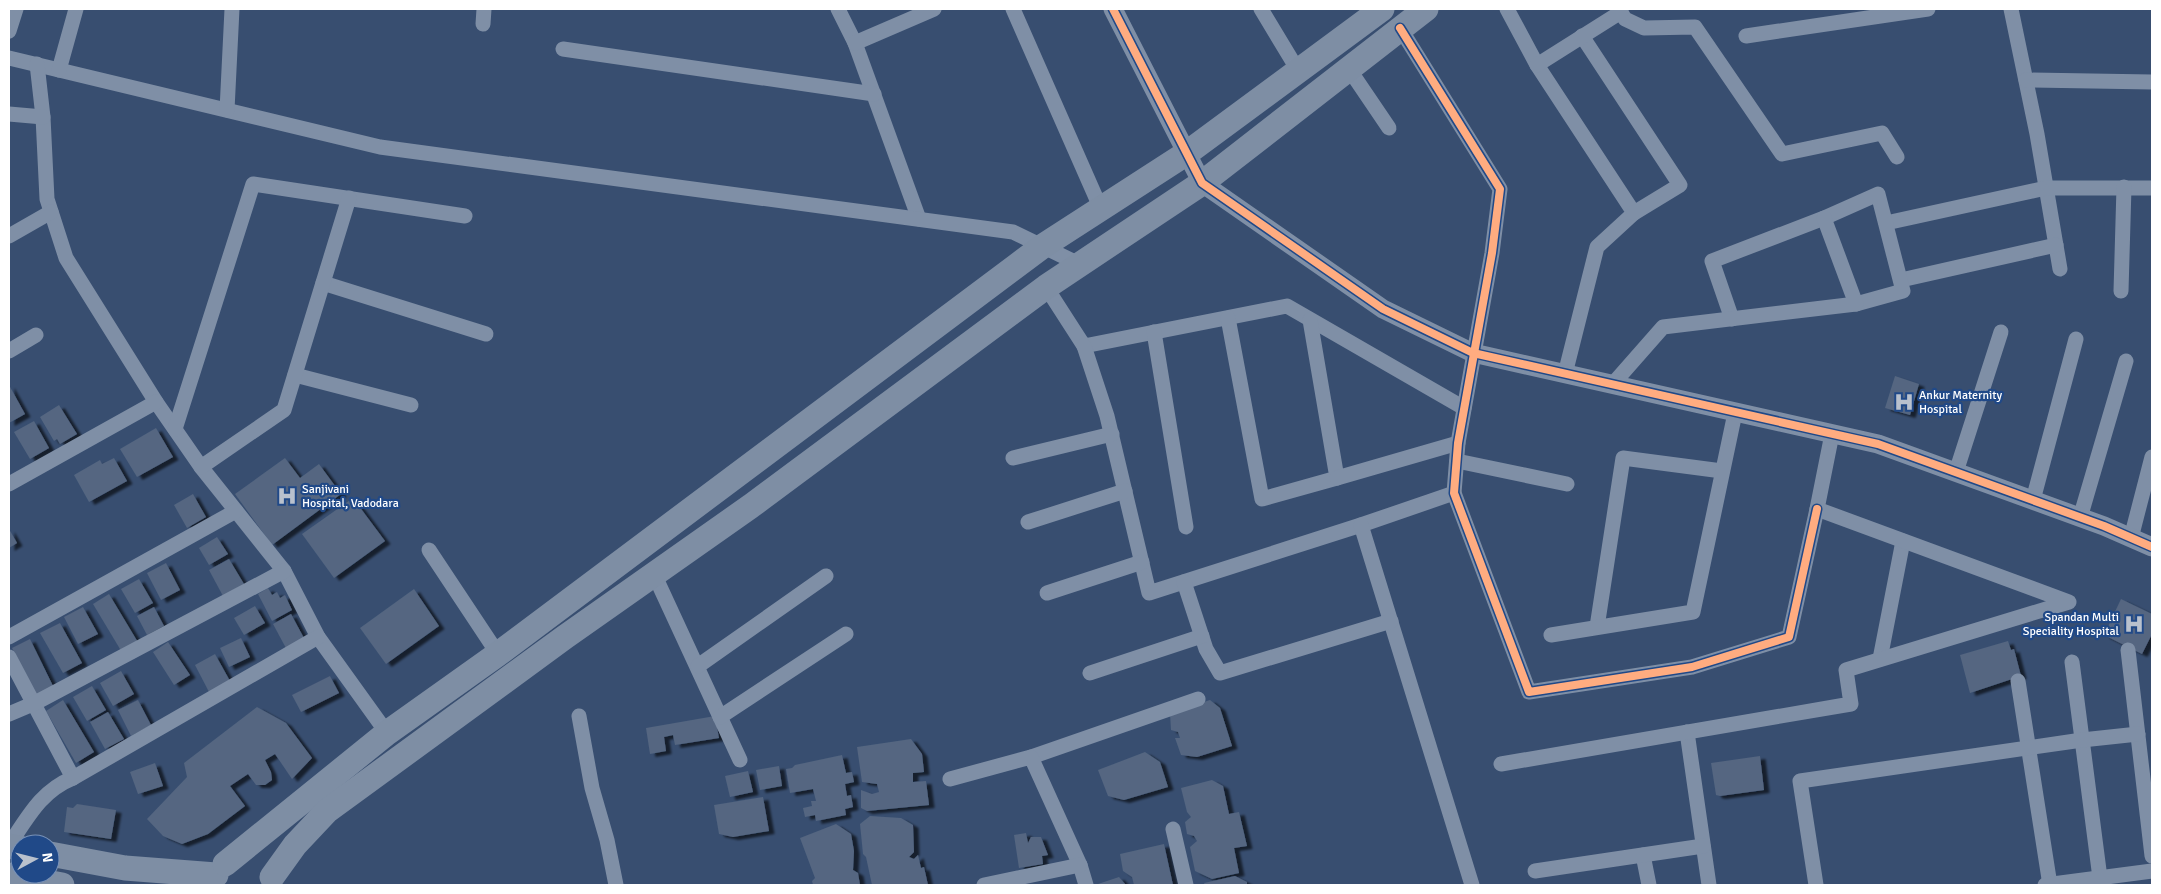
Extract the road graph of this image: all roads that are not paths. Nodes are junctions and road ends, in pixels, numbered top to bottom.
1 (16, 9) edge
2 (76, 9) edge
3 (232, 9) edge
4 (484, 9) edge
5 (838, 9) edge
6 (934, 9) edge
7 (1013, 9) edge
8 (1113, 9) edge
9 (1261, 9) edge
10 (1382, 9) edge
11 (1426, 9) edge
12 (1507, 9) edge
13 (1928, 9) edge
14 (2011, 9) edge
15 (1625, 12) edge
16 (1898, 12) edge
17 (482, 24) dead end
18 (1400, 28) junction
19 (9, 31) edge
20 (1582, 36) junction
21 (1746, 36) dead end
22 (855, 43) junction
23 (563, 49) dead end
24 (9, 58) edge
25 (37, 64) junction
26 (1537, 65) junction
27 (1349, 69) junction
28 (59, 70) junction
29 (1299, 72) junction
30 (2026, 80) junction
31 (2152, 82) edge
32 (874, 94) junction
33 (227, 110) junction
34 (9, 114) edge
35 (43, 117) junction
36 (1389, 128) dead end
37 (1187, 153) junction
38 (1897, 158) dead end
39 (1202, 182) junction
40 (2124, 187) junction
41 (2046, 188) junction
42 (2152, 188) edge
43 (349, 198) junction
44 (1101, 209) junction
45 (52, 212) junction
46 (1634, 213) junction
47 (465, 216) dead end
48 (1824, 218) junction
49 (919, 219) junction
50 (1886, 223) junction
51 (9, 236) edge
52 (2056, 245) junction
53 (1043, 246) junction
54 (1079, 264) junction
55 (2060, 269) dead end
56 (1901, 280) junction
57 (323, 283) junction
58 (1046, 287) junction
59 (2121, 291) dead end
60 (1856, 304) junction
61 (1228, 318) junction
62 (1732, 319) junction
63 (1310, 320) junction
64 (1154, 332) junction
65 (2001, 332) dead end
66 (486, 334) dead end
67 (36, 336) dead end
68 (2076, 339) dead end
69 (1084, 346) junction
70 (9, 352) edge
71 (1473, 353) junction
72 (2126, 361) dead end
73 (1565, 374) junction
74 (295, 375) junction
75 (1612, 385) junction
76 (156, 402) junction
77 (411, 405) dead end
78 (1464, 408) junction
79 (1735, 413) junction
80 (176, 429) junction
81 (1112, 434) junction
82 (1832, 434) junction
83 (1458, 444) junction
84 (2152, 457) edge
85 (1013, 458) dead end
86 (1457, 461) junction
87 (201, 467) junction
88 (1722, 471) junction
89 (1956, 472) junction
90 (1337, 478) junction
91 (9, 484) edge
92 (1567, 484) dead end
93 (1125, 491) junction
94 (1454, 493) junction
95 (2033, 500) junction
96 (1817, 509) junction
97 (236, 511) junction
98 (2080, 518) junction
99 (1028, 522) dead end
100 (1361, 525) junction
101 (1186, 527) dead end
102 (2131, 538) junction
103 (1903, 541) junction
104 (2152, 547) edge
105 (428, 550) dead end
106 (1142, 562) junction
107 (284, 571) junction
108 (654, 574) junction
109 (826, 576) dead end
110 (1184, 582) junction
111 (1047, 592) dead end
112 (1391, 622) junction
113 (1597, 628) junction
114 (846, 634) dead end
115 (1551, 635) dead end
116 (1202, 636) junction
117 (318, 637) junction
118 (9, 638) edge
119 (2128, 650) dead end
120 (498, 654) junction
121 (9, 657) edge
122 (1880, 659) junction
123 (2072, 662) dead end
124 (698, 666) junction
125 (1090, 673) dead end
126 (2018, 681) dead end
127 (1198, 699) dead end
128 (35, 703) junction
129 (9, 714) edge
130 (579, 716) dead end
131 (720, 717) junction
132 (1687, 732) junction
133 (387, 733) junction
134 (2138, 734) junction
135 (2082, 740) junction
136 (2028, 747) junction
137 (1031, 757) junction
138 (740, 760) dead end
139 (1501, 764) dead end
140 (73, 778) junction
141 (950, 779) dead end
142 (1173, 829) dead end
143 (9, 845) edge
144 (1704, 846) junction
145 (1644, 855) junction
146 (60, 856) edge
147 (2152, 856) edge
148 (1080, 866) junction
149 (1535, 871) dead end
150 (2152, 871) edge
151 (9, 875) edge
152 (218, 875) edge
153 (2100, 878) junction
154 (274, 881) edge
155 (62, 885) edge
156 (616, 885) edge
157 (984, 885) edge
158 (1086, 885) edge
159 (1186, 885) edge
160 (1472, 885) edge
161 (1649, 885) edge
162 (1709, 885) edge
163 (1816, 885) edge
164 (2045, 885) edge
165 (2050, 885) edge

1 - 19 street
2 - 28 street
3 - 33 street
4 - 17 street
5 - 22 street
6 - 22 street
7 - 44 street
8 - 37 street
9 - 29 street
10 - 29 highway
11 - 18 highway
12 - 26 street
13 - 16 street
14 - 30 street
15 - 20 street
15 - 38 street
16 - 21 street
18 - 27 highway
18 - 71 street
20 - 26 street
20 - 46 street
22 - 32 street
23 - 32 street
24 - 25 street
25 - 28 street
25 - 35 street
26 - 46 street
27 - 36 street
27 - 39 highway
28 - 33 street
29 - 37 highway
30 - 31 street
30 - 41 street
32 - 49 street
33 - 49 street
34 - 35 street
35 - 45 street
37 - 39 street
37 - 44 highway
39 - 54 highway
39 - 71 street
40 - 41 street
40 - 42 street
40 - 59 street
41 - 50 street
41 - 52 street
43 - 47 street
43 - 57 street
43 - 80 street
44 - 53 highway
45 - 51 street
45 - 76 street
46 - 73 street
48 - 50 street
48 - 60 street
48 - 62 street
49 - 53 street
50 - 56 street
52 - 55 street
52 - 56 street
53 - 54 street
53 - 120 highway
54 - 58 highway
56 - 60 street
57 - 66 street
57 - 74 street
58 - 69 street
58 - 108 highway
60 - 62 street
61 - 63 street
61 - 64 street
61 - 90 street
62 - 75 street
63 - 78 street
63 - 90 street
64 - 69 street
64 - 101 street
65 - 89 street
67 - 70 street
68 - 95 street
69 - 81 street
71 - 73 street
71 - 78 street
72 - 98 street
73 - 75 street
74 - 77 street
74 - 87 street
75 - 79 street
76 - 80 street
76 - 91 street
78 - 83 street
79 - 82 street
79 - 88 street
80 - 87 street
81 - 85 street
81 - 93 street
82 - 89 street
82 - 96 street
83 - 86 street
83 - 90 street
84 - 102 street
86 - 92 street
86 - 94 street
87 - 97 street
88 - 113 street
88 - 113 street
89 - 95 street
93 - 99 street
93 - 106 street
94 - 96 street
94 - 100 street
95 - 98 street
96 - 103 street
97 - 107 street
97 - 118 street
98 - 102 street
100 - 110 street
100 - 112 street
102 - 104 street
103 - 122 street
103 - 122 street
105 - 120 street
106 - 110 street
106 - 111 street
107 - 117 street
107 - 128 street
108 - 124 street
108 - 154 highway
109 - 124 street
110 - 116 street
112 - 116 street
112 - 160 street
113 - 115 street
114 - 131 street
116 - 125 street
117 - 133 street
117 - 140 street
119 - 134 street
120 - 133 highway
121 - 128 street
122 - 132 street
123 - 135 street
124 - 131 street
126 - 136 street
127 - 137 street
128 - 129 street
128 - 140 street
130 - 156 street
131 - 138 street
132 - 139 street
132 - 144 street
133 - 152 highway
134 - 135 street
134 - 147 street
135 - 136 street
135 - 153 street
136 - 163 street
136 - 165 street
137 - 141 street
137 - 148 street
140 - 143 street
142 - 159 street
144 - 145 street
144 - 162 street
145 - 149 street
145 - 161 street
146 - 152 highway
148 - 157 street
148 - 158 street
150 - 153 street
151 - 155 highway
152 - 154 highway
153 - 165 street
164 - 165 street

